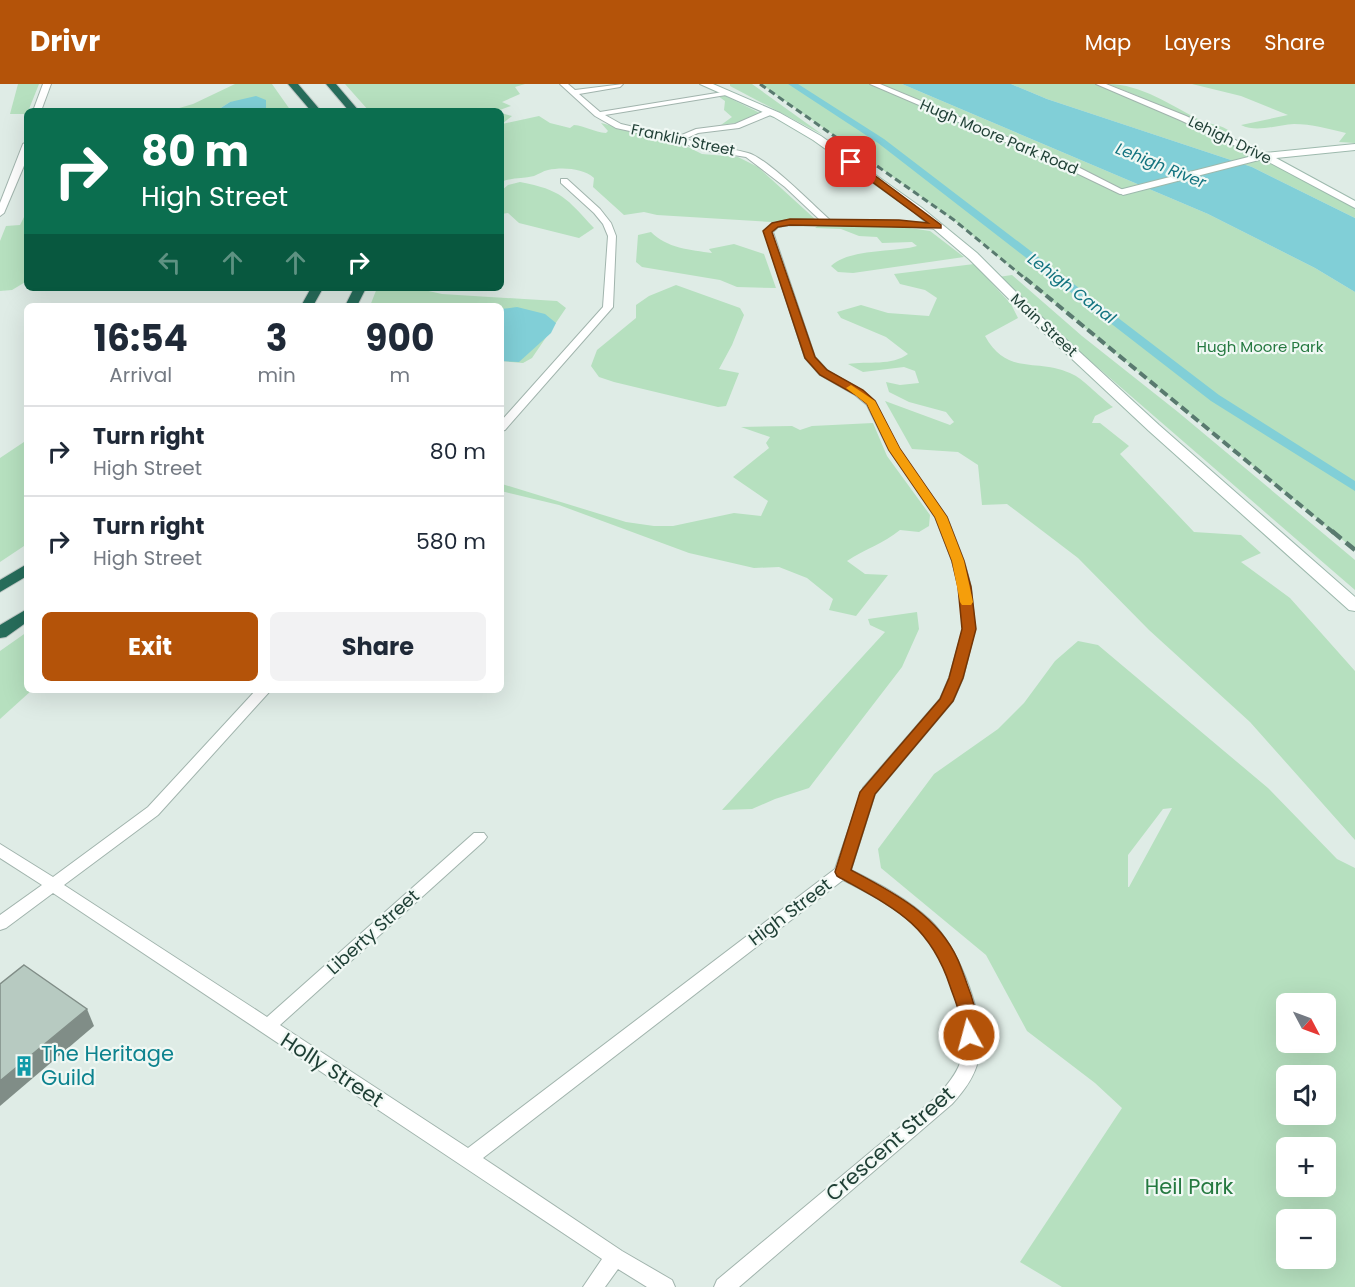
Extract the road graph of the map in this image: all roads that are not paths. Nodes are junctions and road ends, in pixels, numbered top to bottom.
1 (47, 84) edge
2 (293, 84) edge
3 (331, 84) edge
4 (564, 84) edge
5 (705, 84) edge
6 (874, 84) edge
7 (1100, 84) edge
8 (620, 86) dead end
9 (575, 92) junction
10 (726, 93) junction
11 (38, 108) edge
12 (313, 108) edge
13 (351, 108) edge
14 (770, 112) junction
15 (598, 114) junction
16 (678, 139) junction
17 (1355, 147) edge
18 (24, 155) edge
19 (1259, 157) junction
20 (564, 181) dead end
21 (1123, 192) joint
22 (1355, 205) edge
23 (0, 213) edge
24 (827, 222) junction
25 (938, 226) junction
26 (504, 425) edge
27 (24, 571) edge
28 (0, 587) edge
29 (1355, 606) edge
30 (24, 616) edge
31 (0, 633) edge
32 (261, 693) edge
33 (479, 837) dead end
34 (0, 850) edge
35 (842, 872) junction
36 (52, 884) junction
37 (0, 924) edge
38 (267, 1027) junction
39 (468, 1158) junction
40 (615, 1257) junction
41 (592, 1287) edge
42 (665, 1287) edge
43 (724, 1287) edge

1 - 11 street
2 - 12 highway
3 - 13 highway
4 - 9 street, Franklin Street
5 - 10 street, Main Street
6 - 21 street, Hugh Moore Park Road
7 - 19 street, Lehigh Drive
8 - 9 street
9 - 15 street, Franklin Street
10 - 14 street, Main Street
10 - 15 street
14 - 16 street
14 - 25 street, Main Street
15 - 16 street, Franklin Street
16 - 24 street, Franklin Street
17 - 19 street
18 - 23 street
19 - 21 street
19 - 22 street, Lehigh Drive
20 - 26 street
24 - 25 street, High Street
24 - 35 street, High Street
25 - 29 street, Main Street
27 - 28 highway
30 - 31 highway
32 - 36 street
33 - 38 street, Liberty Street
34 - 36 street, Holly Street
35 - 39 street, High Street
35 - 43 street, Crescent Street
36 - 37 street
36 - 38 street, Holly Street
38 - 39 street, Holly Street
39 - 40 street, Holly Street
40 - 41 street
40 - 42 street, Holly Street

